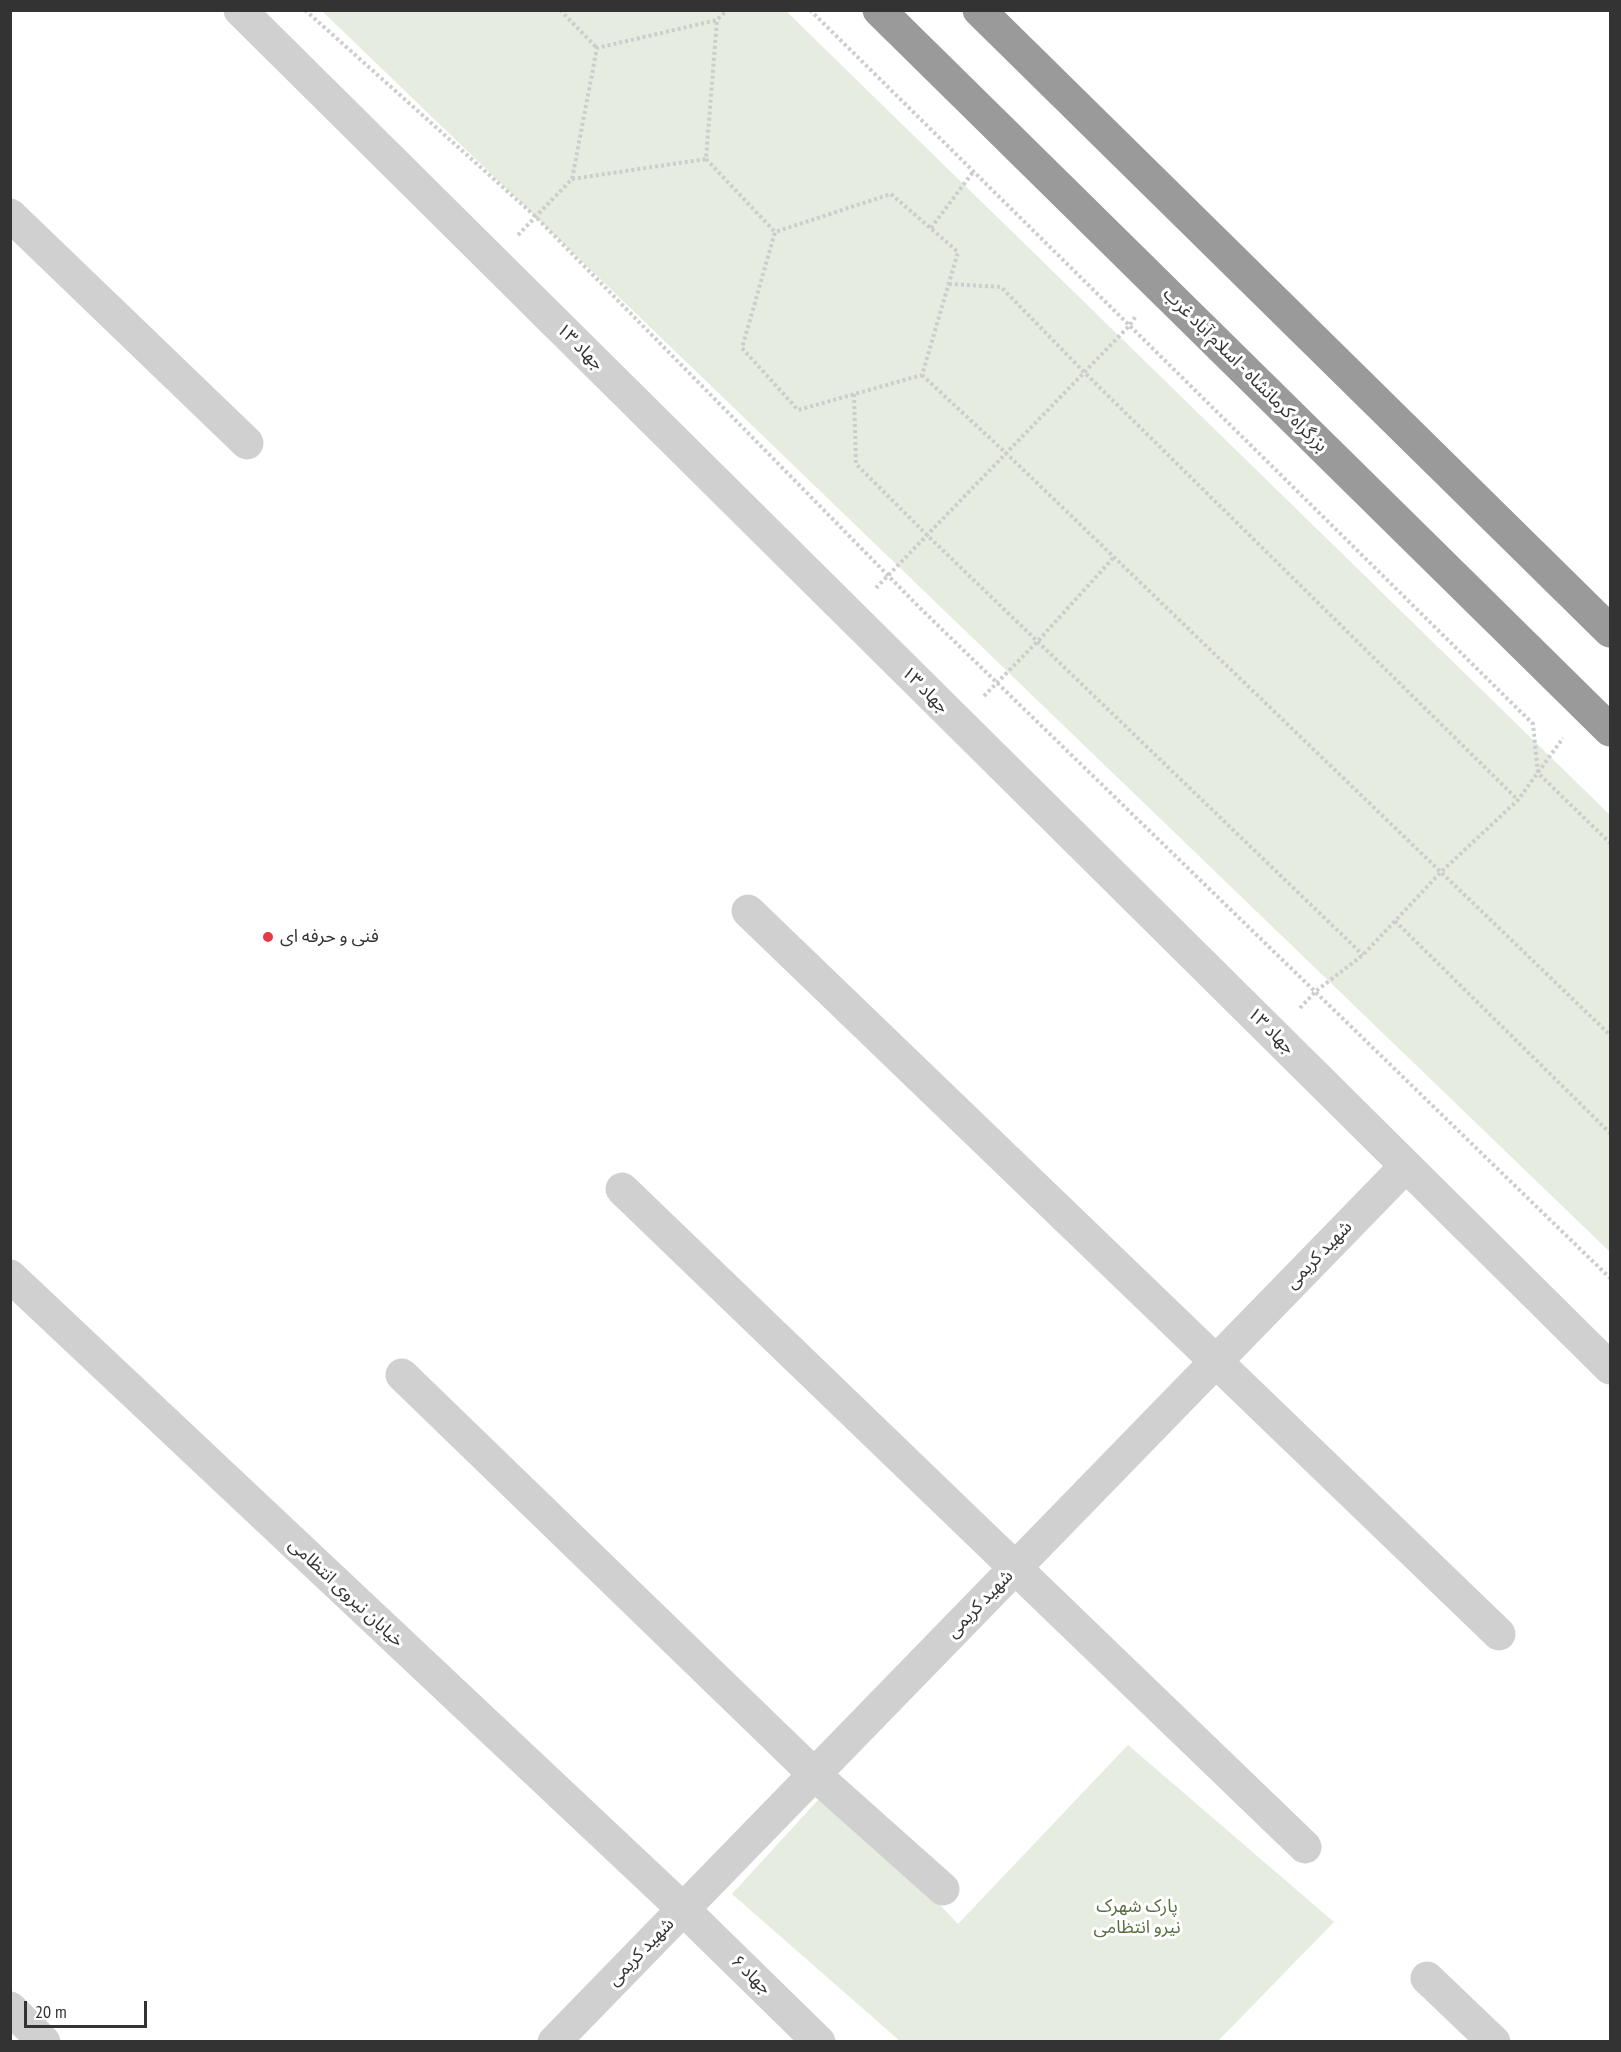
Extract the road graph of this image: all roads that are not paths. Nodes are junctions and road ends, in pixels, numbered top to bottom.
1 (240, 10) edge
2 (879, 10) edge
3 (979, 10) edge
4 (10, 215) edge
5 (247, 443) dead end
6 (1611, 631) edge
7 (1611, 730) edge
8 (748, 911) dead end
9 (1406, 1166) junction
10 (622, 1189) dead end
11 (14, 1287) edge
12 (1215, 1362) junction
13 (1611, 1368) edge
14 (402, 1376) dead end
15 (1014, 1569) junction
16 (1499, 1634) dead end
17 (814, 1774) junction
18 (1305, 1847) dead end
19 (943, 1889) dead end
20 (683, 1909) junction
21 (1427, 1978) dead end
22 (10, 2008) edge
23 (44, 2042) edge
24 (554, 2042) edge
25 (819, 2042) edge
26 (1494, 2042) edge

1 - 9 street, جهاد ۱۳
2 - 7 highway, بزرگراه کرمانشاه - اسلام آباد غرب
3 - 6 highway
4 - 5 street
8 - 12 street
9 - 12 street, شهید کریمی
9 - 13 street, جهاد ۱۳
10 - 15 street
11 - 20 street, خیابان نیروی انتظامی
12 - 15 street, شهید کریمی
12 - 16 street
14 - 17 street
15 - 17 street, شهید کریمی
15 - 18 street
17 - 19 street
17 - 20 street, شهید کریمی
20 - 24 street, شهید کریمی
20 - 25 street, جهاد ۶
21 - 26 street
22 - 23 street

